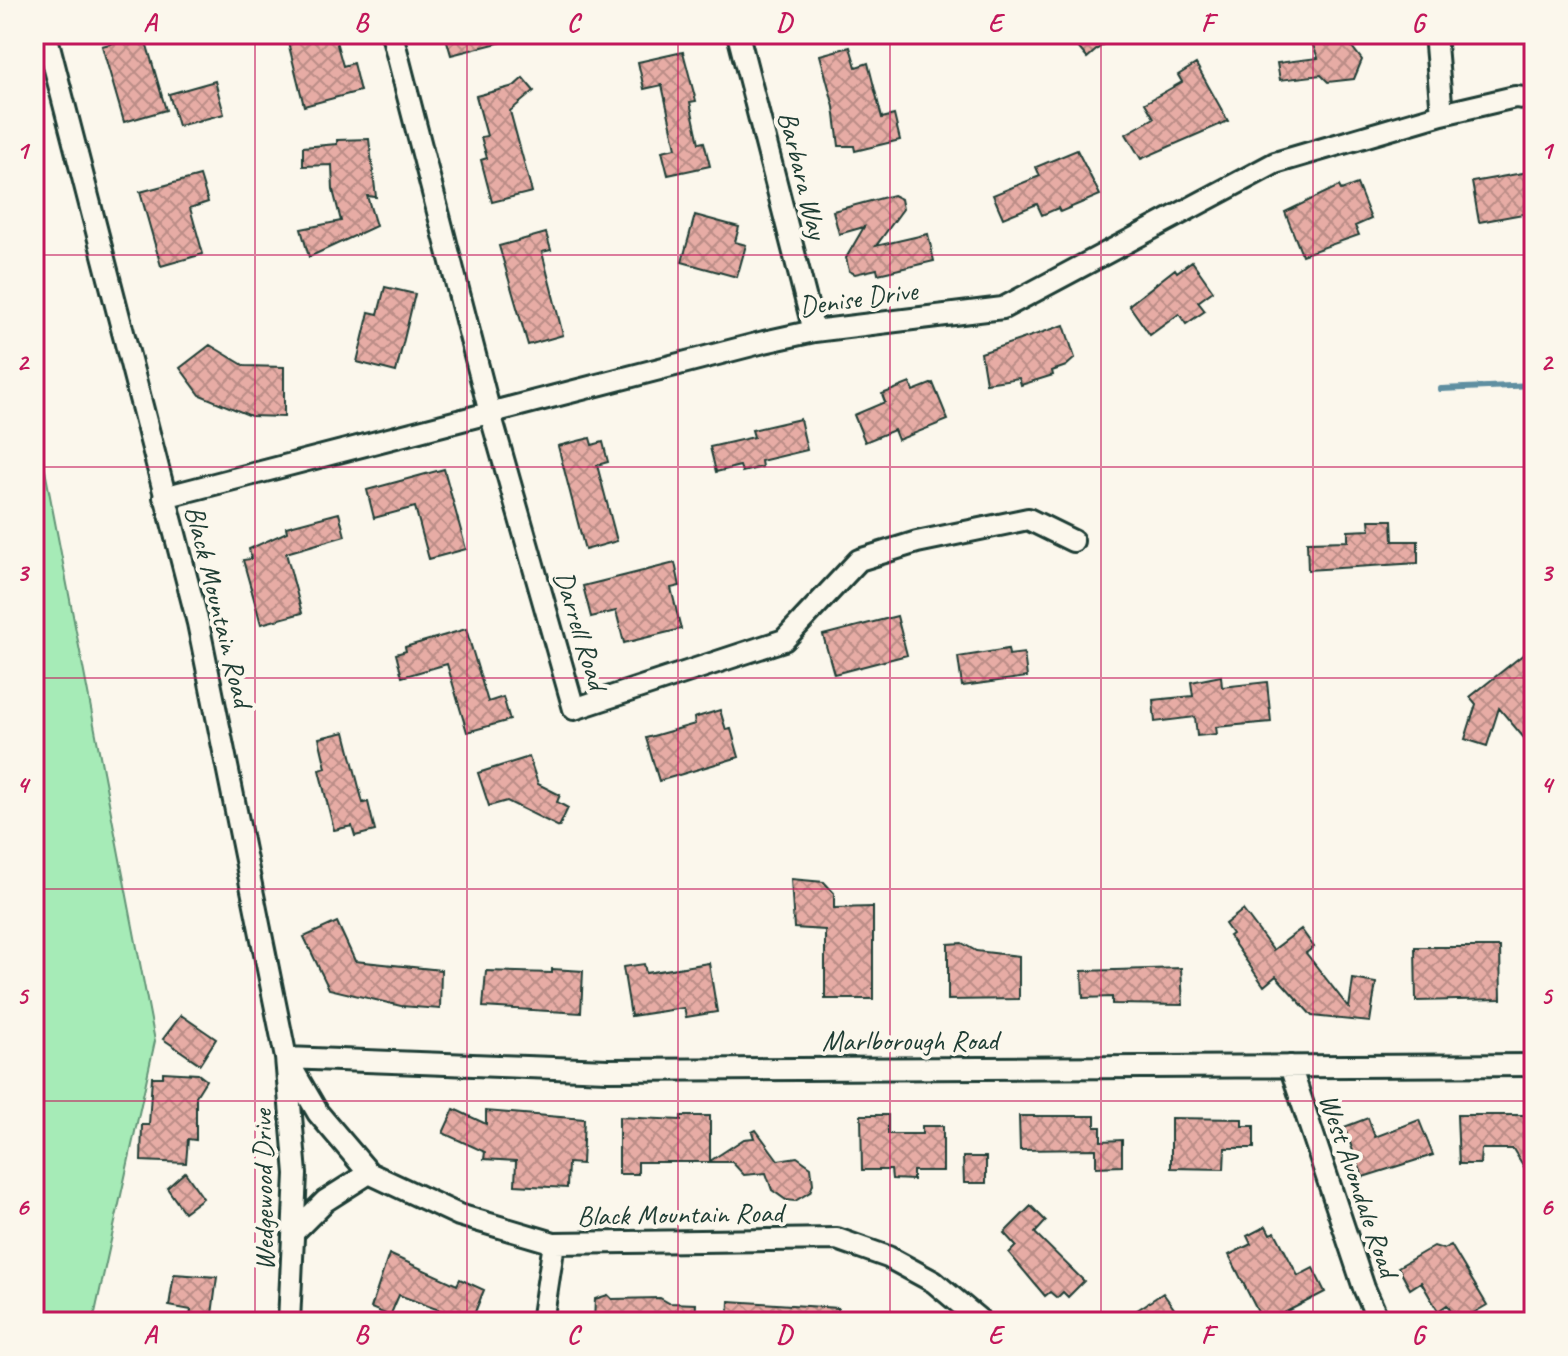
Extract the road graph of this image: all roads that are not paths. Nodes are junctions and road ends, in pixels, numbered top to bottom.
1 (46, 34) edge
2 (392, 34) edge
3 (738, 34) edge
4 (1435, 34) edge
5 (1534, 99) edge
6 (1442, 114) junction
7 (814, 331) junction
8 (490, 413) junction
9 (164, 497) junction
10 (1073, 541) dead end
11 (286, 1058) junction
12 (1534, 1065) edge
13 (1290, 1066) junction
14 (369, 1173) junction
15 (296, 1230) junction
16 (554, 1243) junction
17 (289, 1322) edge
18 (542, 1322) edge
19 (982, 1322) edge
20 (1379, 1322) edge

1 - 9 street, Black Mountain Road
2 - 8 street, Darrell Road
3 - 7 street, Barbara Way
4 - 6 street
5 - 6 street, Denise Drive
6 - 7 street, Denise Drive
7 - 8 street, Denise Drive
8 - 9 street, Denise Drive
8 - 10 street, Darrell Road
9 - 11 street, Black Mountain Road
11 - 13 street, Marlborough Road
11 - 14 street, Black Mountain Road
11 - 15 street, Wedgewood Drive
12 - 13 street, Marlborough Road
13 - 20 street, West Avondale Road
14 - 15 street
14 - 16 street, Black Mountain Road
15 - 17 street, Wedgewood Drive
16 - 18 street
16 - 19 street, Black Mountain Road

